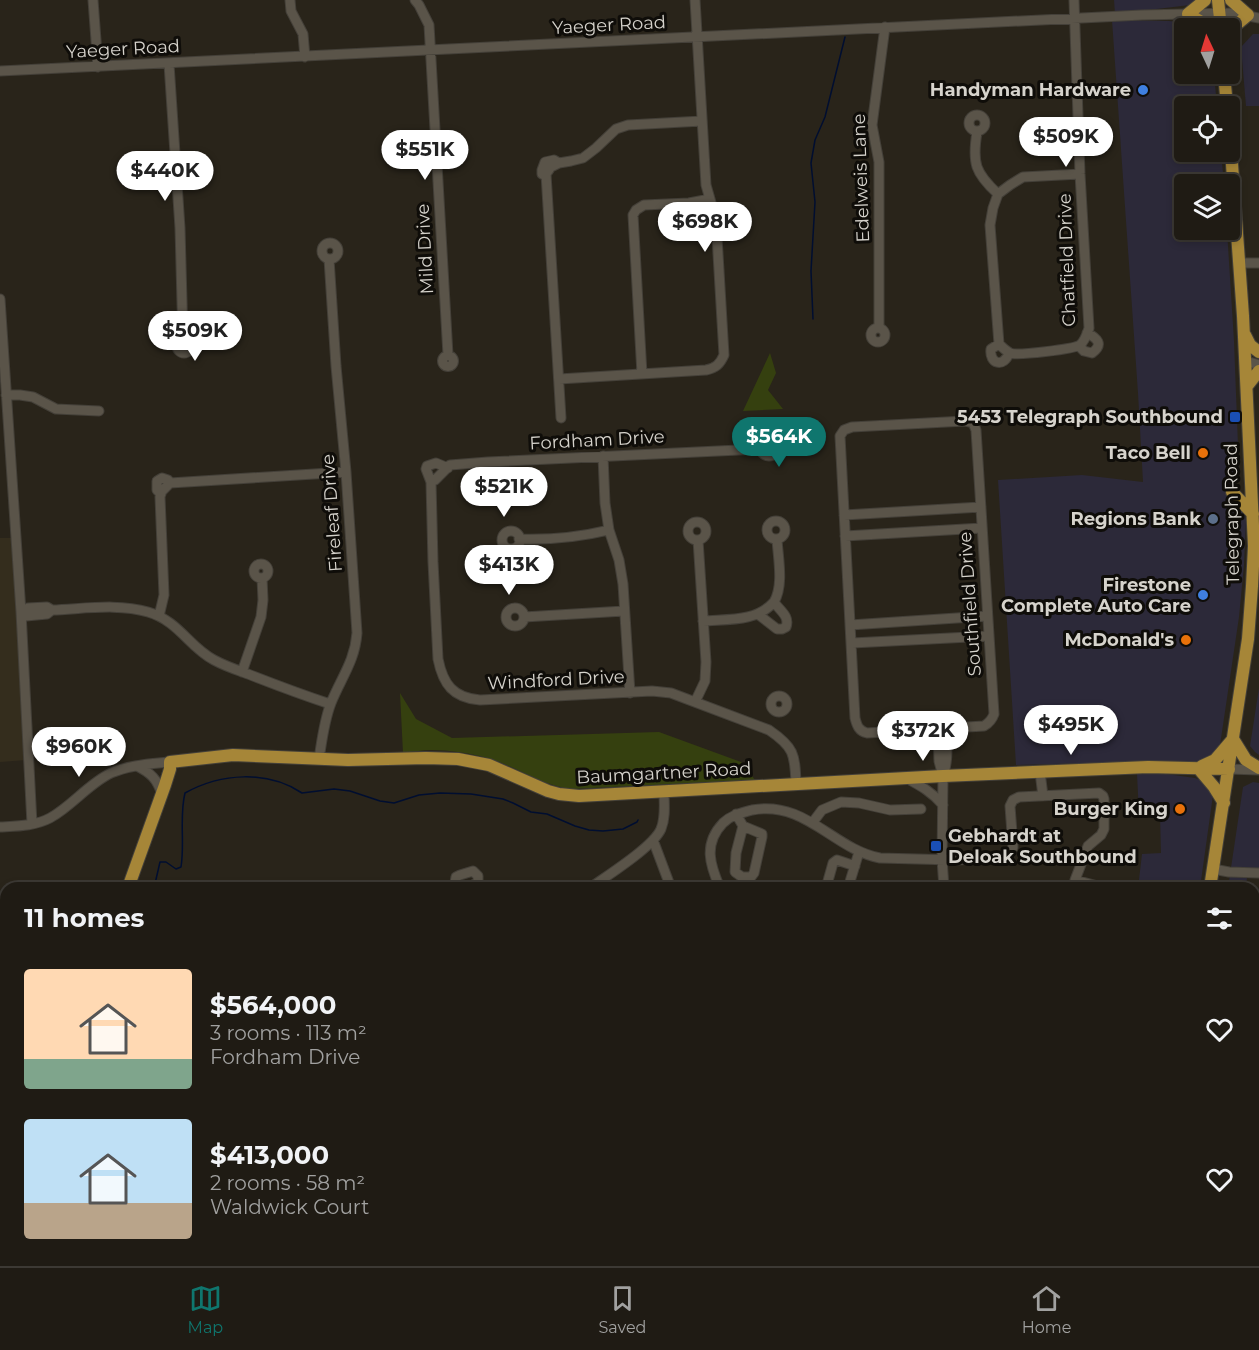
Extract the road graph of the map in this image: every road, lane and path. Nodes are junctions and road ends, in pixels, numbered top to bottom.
1 (93, 0) edge
2 (290, 0) edge
3 (415, 0) edge
4 (695, 0) edge
5 (1074, 0) edge
6 (1204, 0) edge
7 (1231, 0) edge
8 (1219, 6) edge
9 (1188, 14) junction
10 (1253, 17) edge
11 (1194, 18) edge
12 (1075, 19) junction
13 (885, 27) junction
14 (697, 37) junction
15 (430, 50) junction
16 (304, 57) junction
17 (169, 64) junction
18 (98, 67) junction
19 (0, 71) edge
20 (702, 121) junction
21 (977, 132) dead end
22 (1232, 162) edge
23 (1080, 174) junction
24 (998, 194) junction
25 (710, 199) junction
26 (329, 259) dead end
27 (1239, 263) junction
28 (1259, 263) edge
29 (0, 299) edge
30 (879, 328) dead end
31 (1244, 333) junction
32 (183, 339) dead end
33 (999, 344) junction
34 (1009, 353) junction
35 (1259, 353) edge
36 (448, 355) dead end
37 (1246, 361) junction
38 (1259, 365) edge
39 (1259, 371) edge
40 (642, 374) junction
41 (559, 379) junction
42 (1247, 386) junction
43 (6, 395) junction
44 (99, 411) dead end
45 (561, 418) dead end
46 (760, 449) dead end
47 (603, 456) junction
48 (448, 468) junction
49 (346, 472) junction
50 (431, 482) junction
51 (1232, 492) dead end
52 (981, 507) junction
53 (1253, 514) junction
54 (844, 515) junction
55 (982, 528) junction
56 (609, 530) junction
57 (845, 536) junction
58 (519, 539) dead end
59 (777, 539) dead end
60 (698, 540) dead end
61 (262, 578) dead end
62 (774, 602) junction
63 (624, 611) junction
64 (22, 612) junction
65 (759, 615) junction
66 (987, 615) junction
67 (159, 616) junction
68 (524, 617) dead end
69 (703, 621) junction
70 (850, 625) junction
71 (988, 636) junction
72 (852, 643) junction
73 (242, 672) junction
74 (630, 693) junction
75 (695, 702) junction
76 (330, 704) junction
77 (776, 712) dead end
78 (942, 728) junction
79 (769, 730) junction
80 (1233, 739) junction
81 (193, 759) junction
82 (319, 759) junction
83 (170, 762) junction
84 (137, 766) junction
85 (1198, 768) junction
86 (1229, 769) junction
87 (1259, 769) edge
88 (1040, 772) junction
89 (943, 776) junction
90 (906, 778) junction
91 (796, 784) junction
92 (164, 790) junction
93 (664, 792) junction
94 (1043, 796) junction
95 (1224, 803) junction
96 (943, 805) junction
97 (921, 809) dead end
98 (736, 814) junction
99 (813, 822) junction
100 (32, 824) junction
101 (743, 826) junction
102 (0, 827) edge
103 (653, 840) junction
104 (859, 852) junction
105 (942, 859) junction
106 (855, 866) junction
107 (1213, 869) junction
108 (1259, 873) edge
109 (130, 882) edge
110 (455, 882) edge
111 (478, 882) edge
112 (598, 882) edge
113 (669, 882) edge
114 (717, 882) edge
115 (828, 882) edge
116 (850, 882) edge
117 (944, 882) edge
118 (1074, 882) edge
119 (1211, 882) edge

1 - 18 street
2 - 16 street
3 - 15 street, Mild Drive
4 - 14 street
5 - 12 street, Chatfield Drive
6 - 9 main road
7 - 10 main road
8 - 9 street, Yaeger Road
8 - 10 street, Yaeger Road
9 - 11 main road
9 - 12 street, Yaeger Road
12 - 13 street, Yaeger Road
12 - 23 street, Chatfield Drive
13 - 14 street, Yaeger Road
13 - 30 street, Edelweis Lane
14 - 15 street, Yaeger Road
14 - 20 street
15 - 16 street, Yaeger Road
15 - 36 street, Mild Drive
16 - 17 street, Yaeger Road
17 - 18 street, Yaeger Road
17 - 32 street
18 - 19 street, Yaeger Road
20 - 25 street
20 - 41 street
21 - 24 street
22 - 27 main road, Telegraph Road
23 - 24 street
23 - 34 street, Chatfield Drive
24 - 33 street
25 - 40 street
25 - 40 street
26 - 49 street, Fireleaf Drive
27 - 28 street
27 - 31 main road, Telegraph Road
29 - 43 street
31 - 35 main road
31 - 37 main road, Telegraph Road
33 - 34 street
33 - 34 street
35 - 37 street
37 - 38 street
37 - 42 main road, Telegraph Road
39 - 42 main road
40 - 41 street
41 - 45 street
42 - 53 main road, Telegraph Road
43 - 44 street
43 - 64 street
46 - 47 street, Fordham Drive
47 - 48 street, Fordham Drive
47 - 56 street
48 - 50 street
48 - 50 street, Windford Drive
49 - 67 street
49 - 76 street, Fireleaf Drive
50 - 74 street, Windford Drive
51 - 53 main road
52 - 54 street
52 - 54 street, Southfield Drive
52 - 55 street, Southfield Drive
53 - 80 main road, Telegraph Road
54 - 57 street, Southfield Drive
55 - 57 street
55 - 66 street, Southfield Drive
56 - 58 street
56 - 63 street
57 - 70 street, Southfield Drive
59 - 62 street
60 - 69 street
61 - 73 street
62 - 65 street
62 - 65 street
63 - 68 street
63 - 74 street
64 - 67 street
64 - 100 street
65 - 69 street
66 - 70 street
66 - 71 street, Southfield Drive
67 - 73 street
69 - 75 street
70 - 72 street, Southfield Drive
71 - 72 street
71 - 78 street, Southfield Drive
72 - 78 street, Southfield Drive
73 - 76 street
74 - 75 street, Windford Drive
75 - 79 street, Windford Drive
76 - 82 street, Fireleaf Drive
77 - 79 street
78 - 89 street
79 - 91 street, Windford Drive
80 - 85 main road
80 - 86 main road, Telegraph Road
80 - 87 main road
81 - 82 main road, Baumgartner Road
81 - 83 main road, Baumgartner Road
81 - 92 main road
82 - 93 main road, Baumgartner Road
83 - 84 street
83 - 92 main road
84 - 92 street
84 - 100 street
85 - 86 main road, Baumgartner Road
85 - 88 main road, Baumgartner Road
85 - 95 main road
86 - 87 street
86 - 95 main road, Telegraph Road
88 - 89 main road, Baumgartner Road
88 - 94 street
89 - 90 main road, Baumgartner Road
89 - 96 street
90 - 91 main road, Baumgartner Road
90 - 96 street
91 - 93 main road, Baumgartner Road
92 - 109 main road
93 - 103 street
94 - 105 street
94 - 118 street
95 - 107 main road, Telegraph Road
96 - 105 street
97 - 99 street
98 - 99 street
98 - 101 street
98 - 114 street
99 - 104 street
100 - 102 street
101 - 101 street
103 - 112 street
103 - 113 street
104 - 105 street
104 - 106 street
105 - 117 street
106 - 115 street
106 - 116 street
107 - 108 street
107 - 119 main road, Telegraph Road
110 - 111 street

